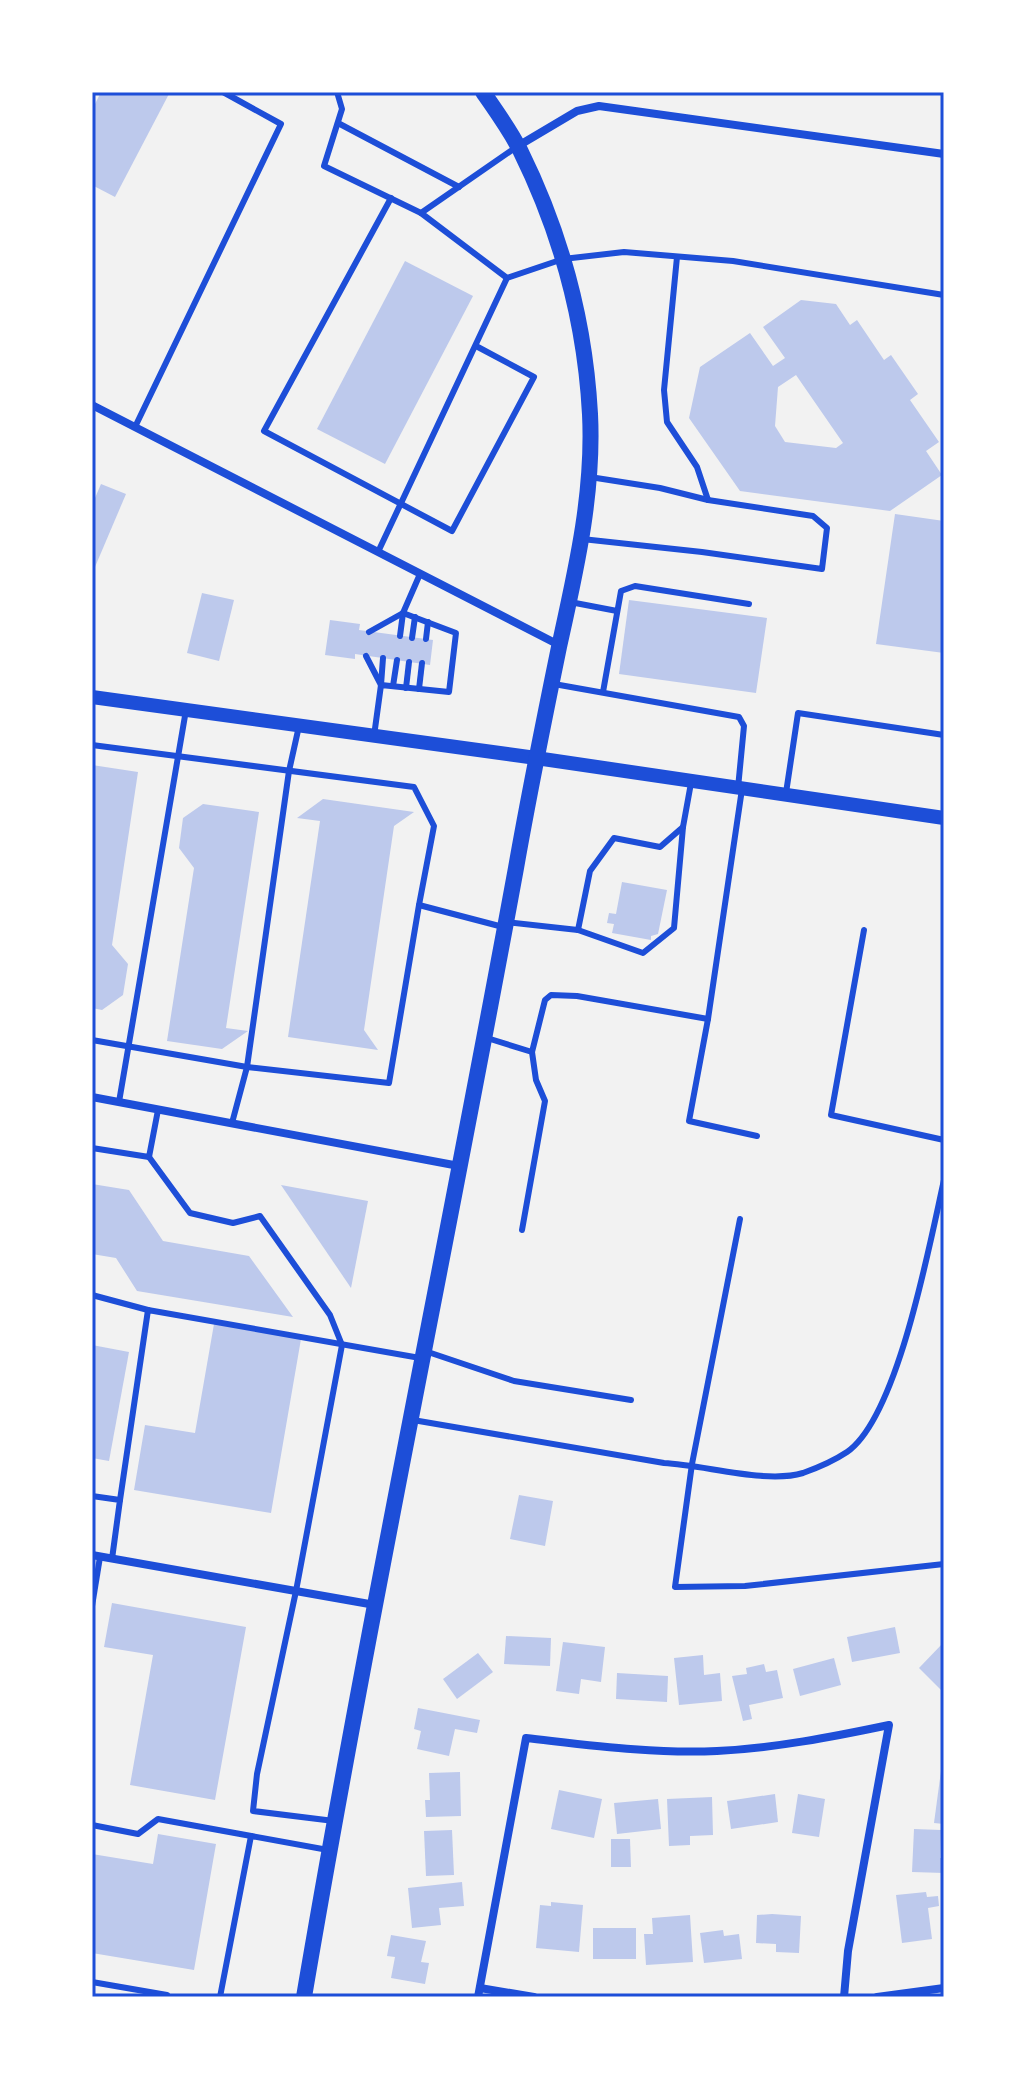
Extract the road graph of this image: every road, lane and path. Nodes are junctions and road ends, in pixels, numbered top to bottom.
1 (223, 92) edge
2 (337, 92) edge
3 (483, 92) edge
4 (338, 123) junction
5 (518, 146) junction
6 (944, 154) edge
7 (459, 187) junction
8 (391, 198) junction
9 (421, 213) junction
10 (677, 257) junction
11 (563, 259) junction
12 (507, 278) junction
13 (944, 295) edge
14 (476, 346) junction
15 (92, 405) edge
16 (135, 427) junction
17 (588, 477) junction
18 (708, 500) junction
19 (400, 504) junction
20 (582, 539) junction
21 (378, 552) junction
22 (420, 574) junction
23 (569, 602) junction
24 (749, 604) dead end
25 (617, 611) junction
26 (403, 613) junction
27 (415, 617) junction
28 (388, 621) junction
29 (428, 622) junction
30 (369, 632) dead end
31 (386, 634) dead end
32 (400, 636) dead end
33 (412, 638) dead end
34 (426, 639) dead end
35 (559, 646) junction
36 (366, 656) dead end
37 (383, 658) dead end
38 (397, 660) dead end
39 (409, 662) dead end
40 (422, 663) dead end
41 (552, 683) junction
42 (381, 685) junction
43 (393, 686) junction
44 (406, 688) junction
45 (419, 689) junction
46 (603, 692) junction
47 (92, 697) edge
48 (186, 710) junction
49 (299, 726) junction
50 (944, 735) edge
51 (374, 736) junction
52 (92, 745) edge
53 (178, 758) junction
54 (536, 758) junction
55 (289, 771) junction
56 (692, 781) junction
57 (740, 788) junction
58 (786, 795) junction
59 (944, 818) edge
60 (683, 827) junction
61 (419, 905) junction
62 (506, 924) junction
63 (578, 930) junction
64 (864, 930) dead end
65 (708, 1019) junction
66 (484, 1037) junction
67 (92, 1040) edge
68 (127, 1046) junction
69 (532, 1052) junction
70 (247, 1067) junction
71 (92, 1097) edge
72 (119, 1102) junction
73 (158, 1110) junction
74 (232, 1123) junction
75 (757, 1136) dead end
76 (944, 1140) edge
77 (92, 1148) edge
78 (149, 1157) junction
79 (459, 1166) junction
80 (944, 1180) edge
81 (740, 1219) dead end
82 (522, 1230) dead end
83 (92, 1295) edge
84 (148, 1310) junction
85 (342, 1345) junction
86 (425, 1355) junction
87 (631, 1400) dead end
88 (412, 1420) junction
89 (692, 1464) junction
90 (92, 1496) edge
91 (120, 1500) junction
92 (96, 1556) edge
93 (112, 1559) junction
94 (944, 1564) edge
95 (296, 1591) junction
96 (375, 1605) junction
97 (92, 1606) edge
98 (334, 1821) junction
99 (92, 1825) edge
100 (251, 1836) junction
101 (329, 1850) junction
102 (92, 1982) edge
103 (944, 1988) edge
104 (479, 1993) edge
105 (166, 1996) edge
106 (176, 1997) edge
107 (220, 1997) edge
108 (304, 1997) edge
109 (534, 1997) edge
110 (844, 1997) edge
111 (877, 1997) edge

1 - 16 lane
2 - 4 lane
3 - 5 main road
4 - 7 lane
4 - 8 lane
5 - 6 street
5 - 7 lane
5 - 11 main road
7 - 9 lane
8 - 9 lane
8 - 19 lane
9 - 12 lane
10 - 11 lane
10 - 13 lane
10 - 18 lane
11 - 12 lane
11 - 17 main road
12 - 14 lane
14 - 19 lane
14 - 19 lane
15 - 16 street
16 - 21 street
17 - 18 lane
17 - 20 main road
18 - 20 lane
19 - 21 lane
20 - 23 main road
21 - 22 street
22 - 26 lane
22 - 35 street
23 - 25 lane
23 - 35 main road
24 - 25 lane
25 - 46 lane
26 - 27 lane
26 - 28 lane
26 - 32 lane
27 - 29 lane
27 - 33 lane
28 - 30 lane
28 - 31 lane
29 - 34 lane
29 - 45 lane
35 - 41 main road
36 - 42 lane
37 - 42 lane
38 - 43 lane
39 - 44 lane
40 - 45 lane
41 - 46 lane
41 - 54 main road
42 - 43 lane
42 - 51 lane
43 - 44 lane
44 - 45 lane
46 - 57 lane
47 - 48 street
48 - 49 street
48 - 53 lane
49 - 51 street
49 - 55 lane
50 - 58 lane
51 - 54 street
52 - 53 lane
53 - 55 lane
53 - 68 lane
54 - 56 street
54 - 62 main road
55 - 61 lane
55 - 70 lane
56 - 57 street
56 - 60 lane
57 - 58 street
57 - 65 lane
58 - 59 street
60 - 63 lane
60 - 63 lane
61 - 62 lane
61 - 70 lane
62 - 63 lane
62 - 66 main road
64 - 76 lane
65 - 69 lane
65 - 75 lane
66 - 69 lane
66 - 79 main road
67 - 68 lane
68 - 70 lane
68 - 72 lane
69 - 82 lane
70 - 74 lane
71 - 72 street
72 - 73 street
73 - 74 street
73 - 78 lane
74 - 79 street
77 - 78 lane
78 - 85 lane
79 - 86 main road
80 - 89 lane
81 - 89 lane
83 - 84 lane
84 - 85 lane
84 - 91 lane
85 - 86 lane
85 - 95 lane
86 - 87 lane
86 - 88 main road
88 - 89 lane
88 - 96 main road
89 - 94 lane
90 - 91 lane
91 - 93 lane
92 - 93 street
92 - 97 lane
93 - 95 street
95 - 96 street
95 - 98 lane
96 - 98 main road
98 - 101 main road
99 - 100 lane
100 - 101 lane
100 - 107 lane
101 - 108 main road
102 - 105 lane
103 - 111 street
104 - 109 street
104 - 110 street
105 - 106 lane

